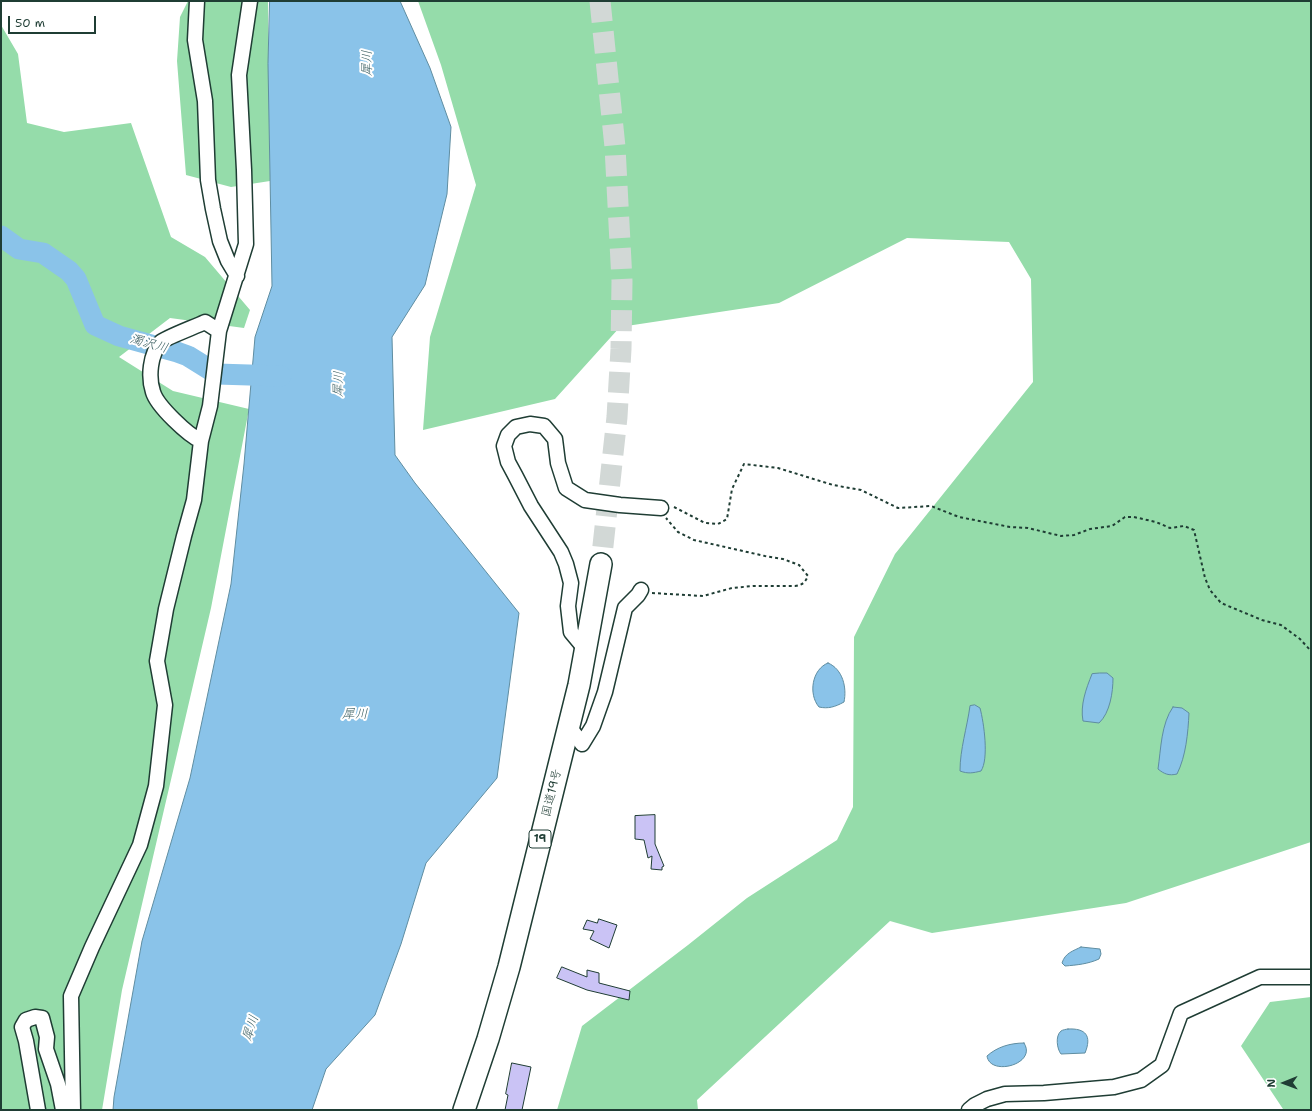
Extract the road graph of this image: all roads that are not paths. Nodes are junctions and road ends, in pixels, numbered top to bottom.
1 (197, 1) edge
2 (250, 1) edge
3 (237, 276) junction
4 (220, 331) junction
5 (201, 442) junction
6 (661, 508) road end
7 (602, 564) tunnel mouth
8 (641, 590) road end
9 (586, 650) junction
10 (569, 726) junction
11 (1311, 977) edge
12 (38, 1110) edge
13 (63, 1110) edge
14 (73, 1110) edge
15 (464, 1110) edge
16 (969, 1110) edge

1 - 3 street
2 - 3 street
3 - 4 street
4 - 5 street
4 - 5 street
5 - 14 street
6 - 9 street
7 - 9 highway, 国道19号 / 19
8 - 10 street
9 - 10 highway, 国道19号 / 19
10 - 15 highway, 国道19号 / 19
11 - 16 street
12 - 13 street

